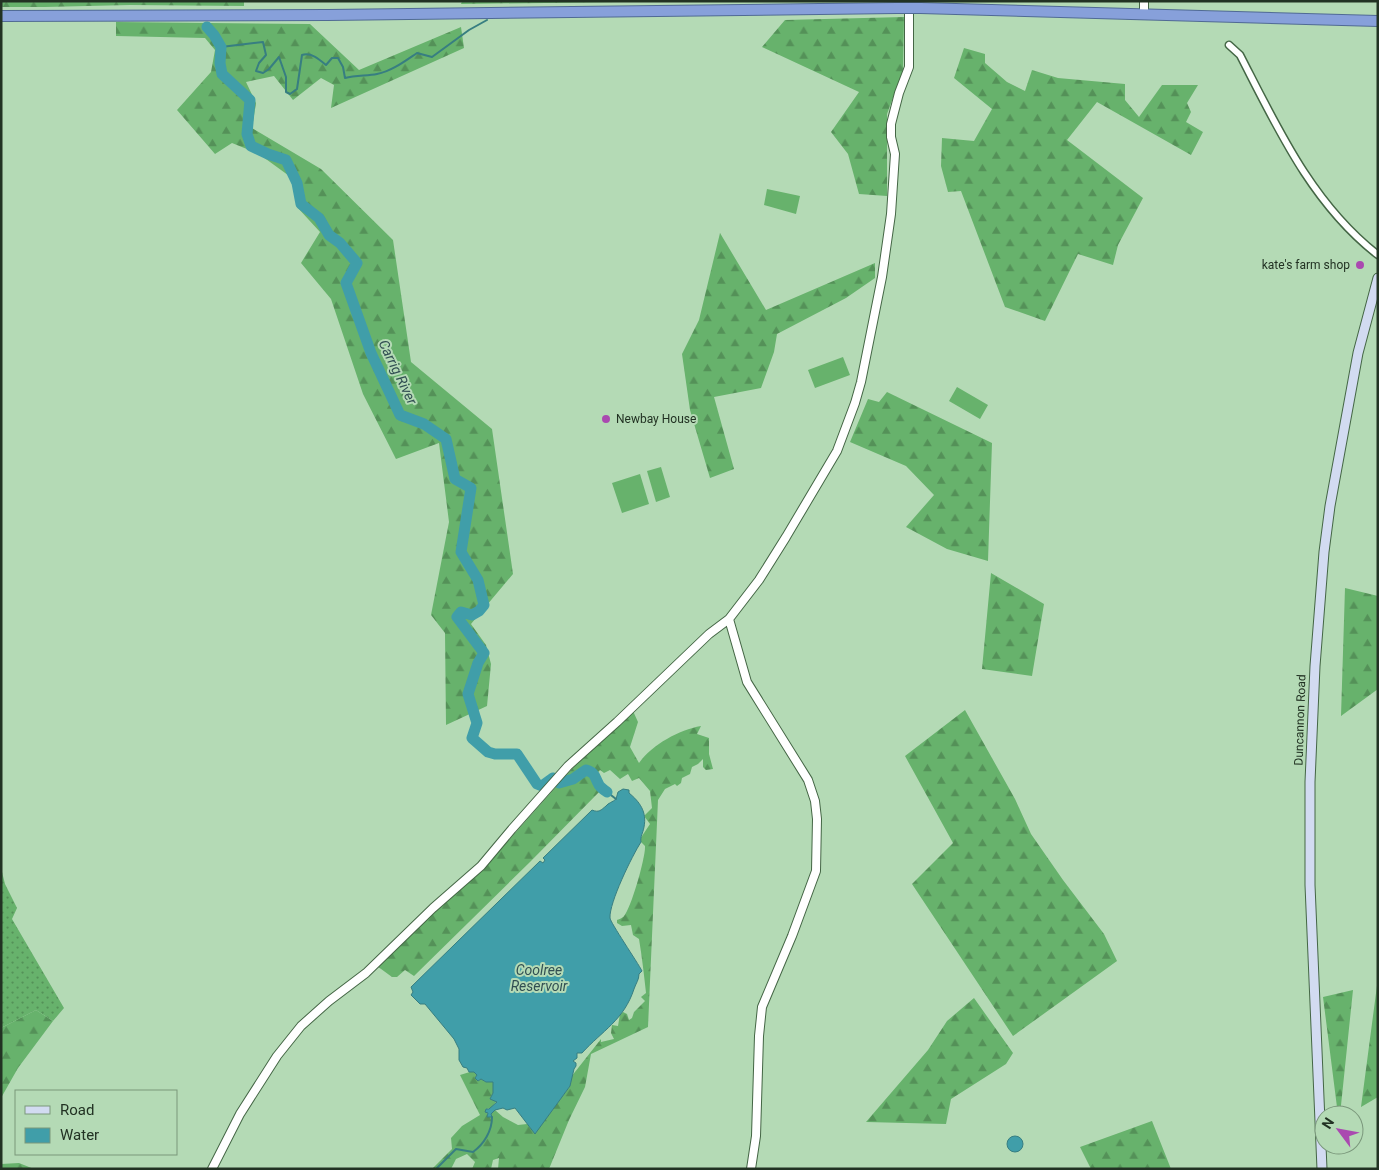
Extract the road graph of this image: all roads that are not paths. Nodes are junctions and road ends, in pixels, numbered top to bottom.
1 (909, 1) edge
2 (1144, 1) edge
3 (1144, 14) junction
4 (1, 16) edge
5 (1378, 21) edge
6 (1229, 45) dead end
7 (1378, 255) edge
8 (1378, 278) edge
9 (730, 619) junction
10 (212, 1169) edge
11 (751, 1169) edge
12 (1322, 1169) edge

1 - 9 street
2 - 3 street
3 - 4 highway, bridge
3 - 5 highway
6 - 7 street
8 - 12 main road, Duncannon Road
9 - 10 street
9 - 11 street

